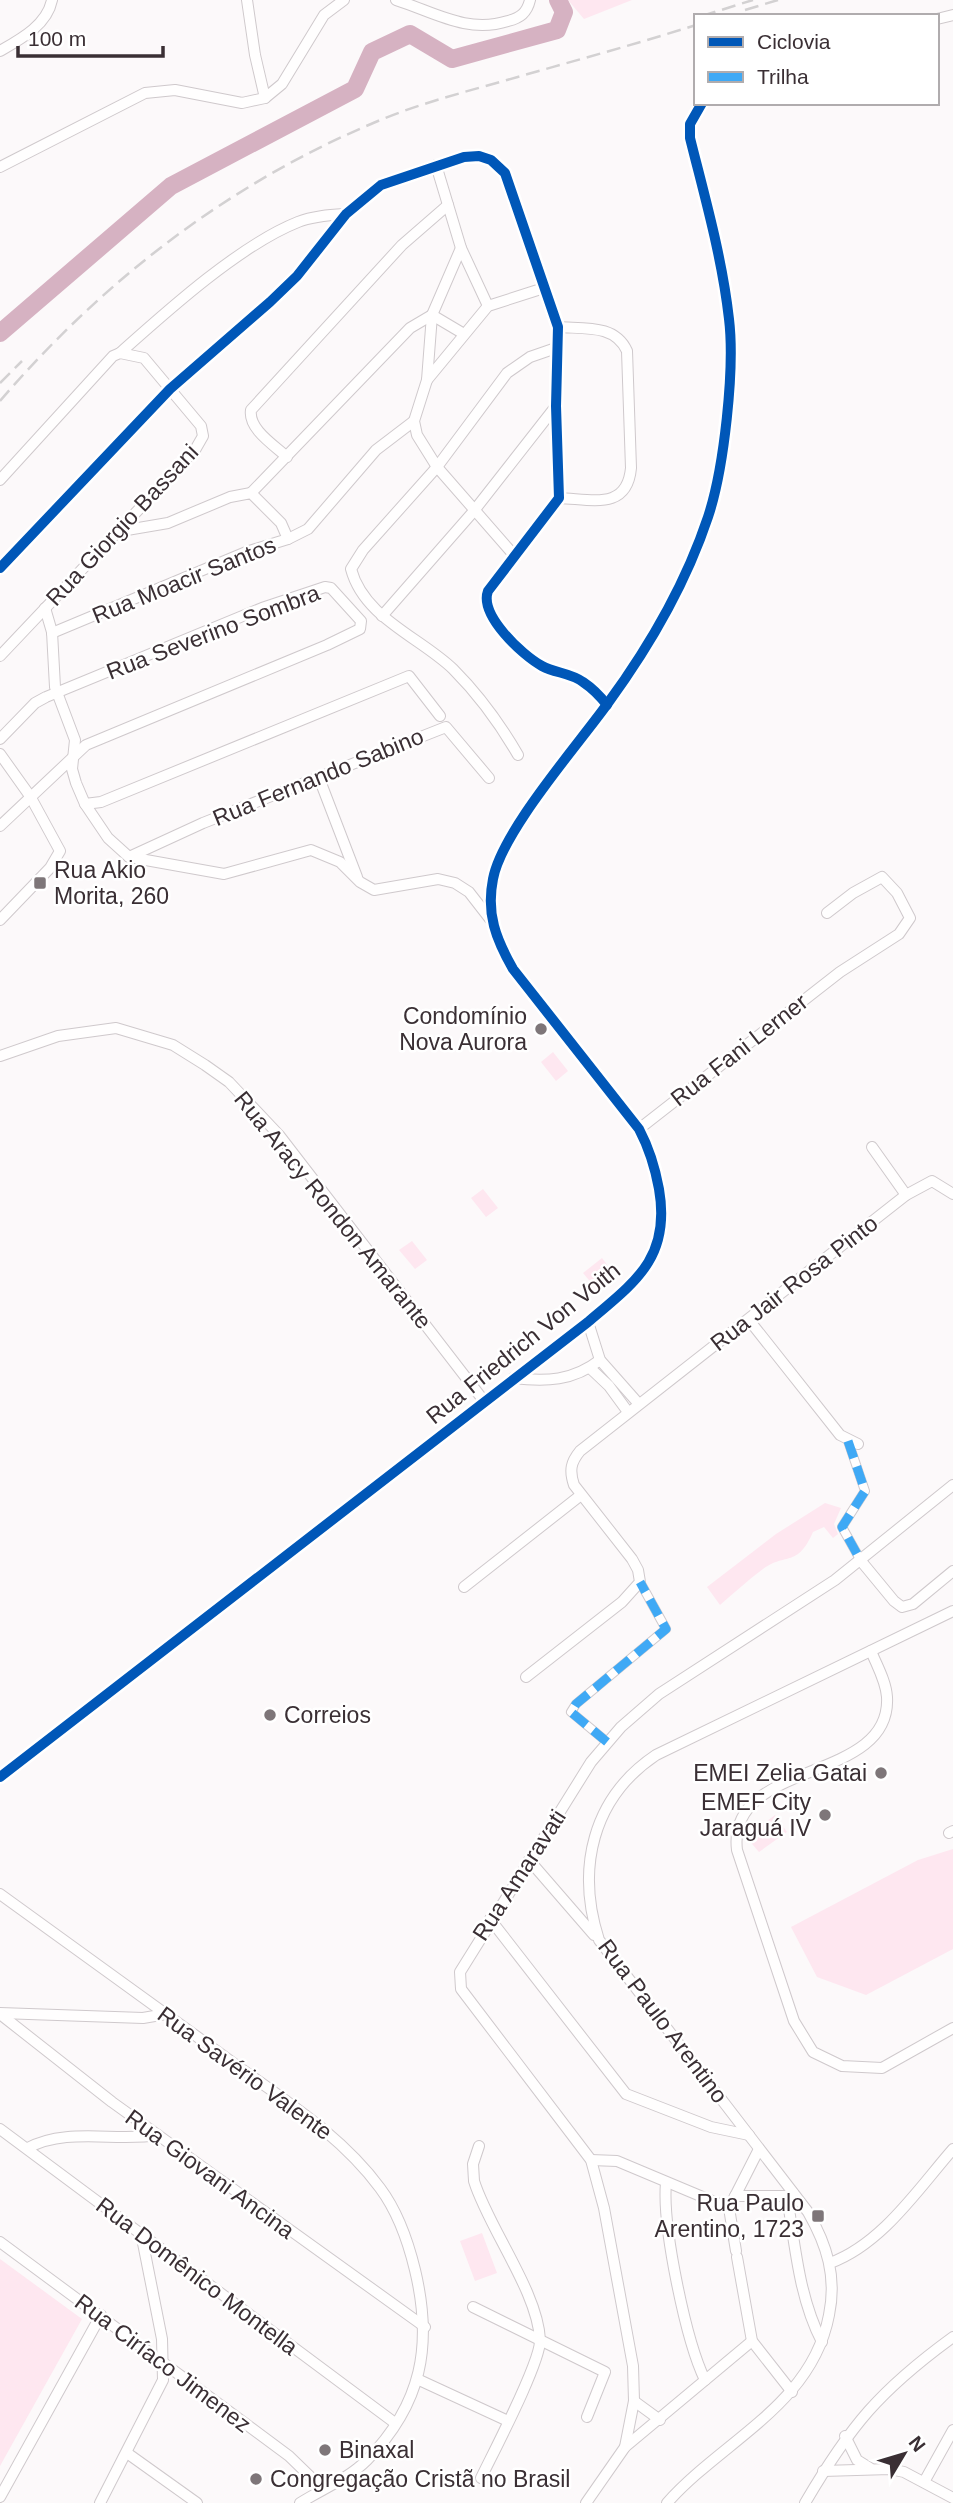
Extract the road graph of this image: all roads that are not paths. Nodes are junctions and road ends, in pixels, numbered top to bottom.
1 (52, 0) edge
2 (247, 0) edge
3 (344, 0) edge
4 (396, 0) edge
5 (530, 0) edge
6 (0, 51) edge
7 (265, 98) junction
8 (701, 105) edge
9 (436, 165) junction
10 (0, 167) edge
11 (448, 205) junction
12 (346, 214) junction
13 (461, 248) junction
14 (544, 288) junction
15 (488, 306) junction
16 (432, 315) junction
17 (558, 327) junction
18 (464, 334) junction
19 (556, 348) junction
20 (120, 354) junction
21 (427, 380) junction
22 (170, 389) junction
23 (556, 406) junction
24 (414, 421) junction
25 (287, 457) junction
26 (437, 467) junction
27 (0, 480) edge
28 (251, 493) junction
29 (559, 498) junction
30 (473, 512) junction
31 (121, 531) junction
32 (288, 539) junction
33 (513, 554) junction
34 (0, 568) edge
35 (45, 608) junction
36 (382, 616) junction
37 (52, 633) junction
38 (0, 656) edge
39 (57, 692) junction
40 (607, 705) junction
41 (440, 716) dead end
42 (0, 739) edge
43 (0, 754) edge
44 (73, 755) junction
45 (518, 755) dead end
46 (319, 778) junction
47 (489, 778) dead end
48 (30, 796) junction
49 (85, 804) junction
50 (0, 826) edge
51 (129, 857) junction
52 (360, 883) junction
53 (827, 913) dead end
54 (0, 920) edge
55 (491, 920) junction
56 (0, 1056) edge
57 (639, 1129) junction
58 (872, 1147) dead end
59 (953, 1194) edge
60 (906, 1195) junction
61 (749, 1320) junction
62 (589, 1322) junction
63 (600, 1360) junction
64 (590, 1368) junction
65 (513, 1378) junction
66 (484, 1401) junction
67 (638, 1403) junction
68 (628, 1412) junction
69 (853, 1443) joint
70 (953, 1485) edge
71 (582, 1496) junction
72 (861, 1561) junction
73 (953, 1571) edge
74 (640, 1579) junction
75 (464, 1587) dead end
76 (953, 1611) edge
77 (871, 1651) junction
78 (526, 1677) dead end
79 (607, 1742) junction
80 (0, 1777) edge
81 (529, 1860) junction
82 (0, 1894) edge
83 (490, 1919) junction
84 (599, 1940) junction
85 (0, 2014) edge
86 (166, 2014) junction
87 (953, 2028) edge
88 (0, 2129) edge
89 (158, 2135) junction
90 (749, 2135) junction
91 (479, 2146) dead end
92 (28, 2148) junction
93 (759, 2149) junction
94 (953, 2149) edge
95 (591, 2160) junction
96 (666, 2183) junction
97 (790, 2194) junction
98 (735, 2196) junction
99 (729, 2208) junction
100 (141, 2233) junction
101 (0, 2242) edge
102 (830, 2263) junction
103 (473, 2307) dead end
104 (101, 2315) junction
105 (425, 2327) junction
106 (953, 2337) edge
107 (540, 2341) junction
108 (751, 2341) junction
109 (822, 2342) junction
110 (164, 2365) junction
111 (417, 2379) junction
112 (705, 2380) junction
113 (792, 2392) junction
114 (634, 2401) junction
115 (587, 2417) dead end
116 (660, 2420) junction
117 (508, 2421) junction
118 (395, 2423) junction
119 (953, 2430) edge
120 (845, 2436) junction
121 (625, 2447) junction
122 (128, 2453) junction
123 (870, 2468) junction
124 (823, 2471) junction
125 (481, 2478) dead end
126 (924, 2482) junction
127 (323, 2489) junction
128 (1, 2492) edge
129 (953, 2498) edge
130 (100, 2503) edge
131 (197, 2503) edge
132 (300, 2503) edge
133 (586, 2503) edge
134 (667, 2503) edge
135 (804, 2503) edge

1 - 6 street
2 - 7 street
3 - 7 street
4 - 5 street
7 - 10 street
8 - 40 street, Rua Friedrich Von Voith
9 - 11 street
9 - 12 street
9 - 14 street
11 - 13 street
11 - 25 street
12 - 20 street
12 - 22 street
13 - 15 street
13 - 16 street
14 - 15 street
14 - 17 street
15 - 18 street
16 - 18 street
16 - 21 street
16 - 25 street
17 - 19 street
17 - 29 street
18 - 21 street
19 - 23 street
19 - 26 street
20 - 22 street
20 - 27 street
21 - 24 street
22 - 31 street, Rua Giorgio Bassani
22 - 34 street
23 - 29 street
23 - 30 street
24 - 26 street
24 - 32 street
25 - 28 street
26 - 30 street
26 - 36 street
28 - 31 street
28 - 32 street, Rua Moacir Santos
29 - 33 street
30 - 33 street
30 - 36 street
31 - 35 street, Rua Giorgio Bassani
32 - 37 street, Rua Moacir Santos
33 - 40 street
35 - 37 street
35 - 38 street, Rua Giorgio Bassani
36 - 45 street
37 - 39 street
39 - 42 street, Rua Severino Sombra
39 - 44 street
39 - 44 street, Rua Severino Sombra
40 - 55 street, Rua Friedrich Von Voith
41 - 49 street
43 - 48 street
44 - 48 street
44 - 49 street
46 - 47 street, Rua Fernando Sabino
46 - 51 street, Rua Fernando Sabino
46 - 52 street
48 - 50 street
48 - 54 street
49 - 51 street
51 - 52 street
52 - 55 street
53 - 57 street, Rua Fani Lerner
55 - 57 street, Rua Friedrich Von Voith
56 - 66 street, Rua Aracy Rondon Amarante
57 - 62 street, Rua Friedrich Von Voith
58 - 60 street
59 - 60 street, Rua Jair Rosa Pinto
60 - 61 street, Rua Jair Rosa Pinto
61 - 67 street, Rua Jair Rosa Pinto
61 - 69 street
62 - 63 street
62 - 65 street, Rua Friedrich Von Voith
63 - 64 street
63 - 67 street
64 - 65 street
64 - 68 street
65 - 66 street, Rua Friedrich Von Voith
66 - 80 street, Rua Friedrich Von Voith
67 - 68 street, Rua Jair Rosa Pinto
68 - 71 street, Rua Jair Rosa Pinto
69 - 72 street
70 - 72 street, Rua Amaravati
71 - 74 street
71 - 75 street
72 - 73 street
72 - 79 street, Rua Amaravati
74 - 78 street
74 - 79 street
76 - 77 street, Rua Paulo Arentino
77 - 84 street, Rua Paulo Arentino
77 - 87 street
79 - 81 street, Rua Amaravati
81 - 83 street, Rua Amaravati
81 - 84 street
82 - 86 street, Rua Savério Valente
83 - 90 street
83 - 95 street, Rua Amaravati
84 - 90 street, Rua Paulo Arentino
85 - 86 street
85 - 89 street, Rua Giovani Ancina
86 - 105 street, Rua Savério Valente
88 - 92 street, Rua Domênico Montella
89 - 92 street
89 - 105 street, Rua Giovani Ancina
90 - 93 street, Rua Paulo Arentino
91 - 107 street
92 - 100 street, Rua Domênico Montella
93 - 97 street, Rua Paulo Arentino
93 - 98 street
94 - 102 street
95 - 96 street
95 - 114 street, Rua Amaravati
96 - 99 street
96 - 112 street
97 - 98 street
97 - 102 street, Rua Paulo Arentino
97 - 109 street
98 - 99 street
99 - 108 street
100 - 110 street
100 - 118 street, Rua Domênico Montella
101 - 104 street, Rua Ciríaco Jimenez
102 - 109 street, Rua Paulo Arentino
103 - 107 street
104 - 110 street, Rua Ciríaco Jimenez
104 - 128 street
105 - 111 street, Rua Savério Valente
106 - 120 street
107 - 115 street
107 - 117 street
108 - 112 street
108 - 113 street
109 - 113 street, Rua Paulo Arentino
110 - 122 street
110 - 127 street, Rua Ciríaco Jimenez
111 - 117 street
111 - 118 street, Rua Savério Valente
112 - 116 street
113 - 134 street, Rua Paulo Arentino
114 - 116 street
114 - 121 street, Rua Amaravati
116 - 121 street
117 - 125 street
118 - 127 street, Rua Savério Valente
119 - 126 street
120 - 123 street
120 - 124 street
121 - 133 street
122 - 130 street
122 - 131 street
123 - 124 street
123 - 126 street
124 - 135 street
126 - 129 street
127 - 132 street, Rua Savério Valente

